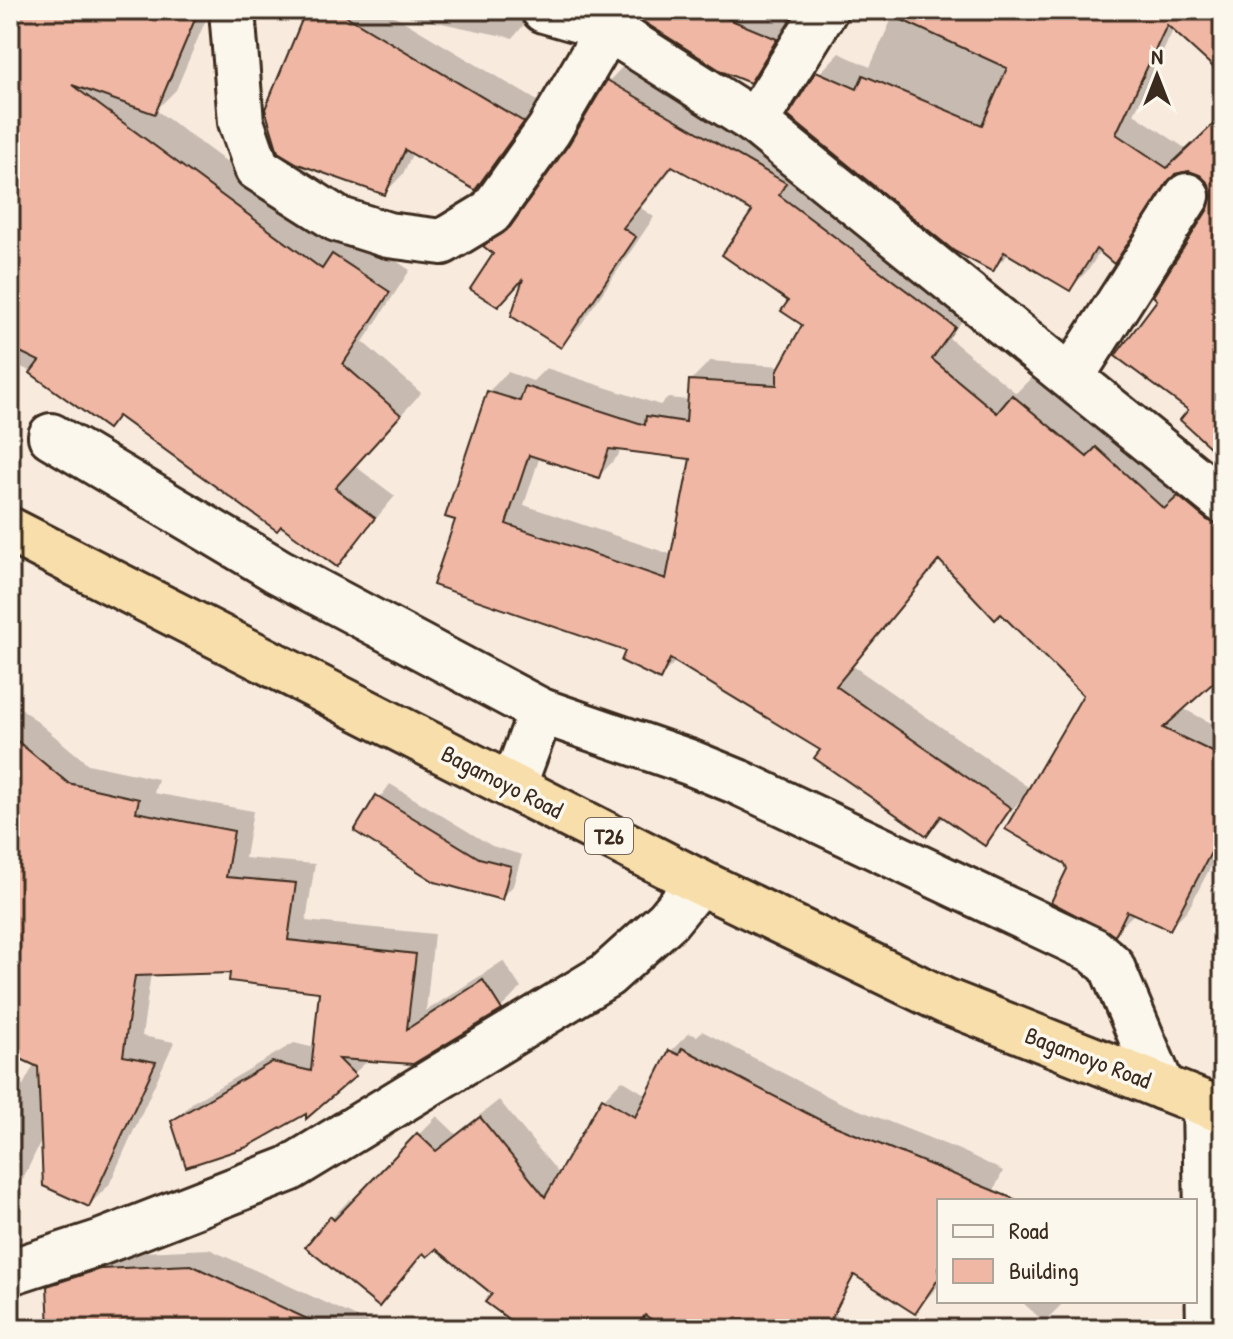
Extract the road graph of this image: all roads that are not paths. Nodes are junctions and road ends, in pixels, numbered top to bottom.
1 (232, 10) edge
2 (544, 10) edge
3 (825, 10) edge
4 (613, 19) edge
5 (755, 122) junction
6 (1187, 196) dead end
7 (1072, 376) junction
8 (51, 436) dead end
9 (1223, 501) edge
10 (10, 530) edge
11 (541, 711) junction
12 (513, 787) junction
13 (699, 882) junction
14 (1162, 1087) junction
15 (1214, 1108) edge
16 (10, 1272) edge
17 (1209, 1329) edge

1 - 4 street
2 - 4 street
3 - 5 street
4 - 5 street
5 - 7 street
6 - 7 street
7 - 9 street
8 - 11 street
10 - 12 highway, Bagamoyo Road / T26
11 - 12 street
11 - 14 street
12 - 13 highway, Bagamoyo Road / T26
13 - 14 highway, Bagamoyo Road / T26
13 - 16 street
14 - 15 highway, Bagamoyo Road / T26
15 - 17 street

